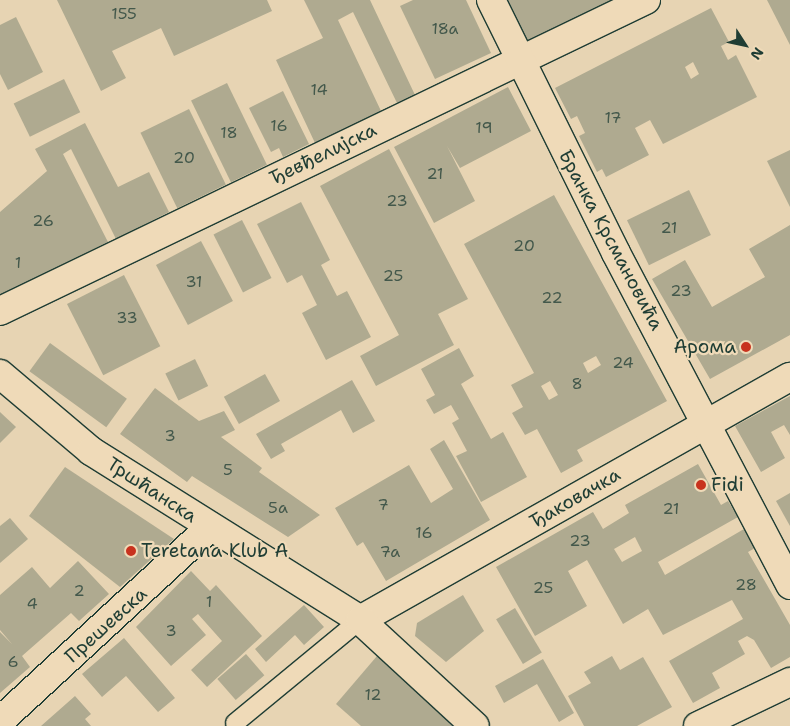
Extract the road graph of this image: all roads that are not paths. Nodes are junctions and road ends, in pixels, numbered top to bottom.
1 (491, 0) edge
2 (646, 0) edge
3 (518, 60) junction
4 (0, 311) edge
5 (0, 374) edge
6 (790, 377) edge
7 (707, 422) junction
8 (210, 527) junction
9 (790, 586) edge
10 (360, 620) junction
11 (790, 682) edge
12 (0, 722) edge
13 (235, 723) dead end
14 (475, 726) edge
15 (698, 726) edge

1 - 3 street, Бранка Крсмановића
2 - 3 street, Ђевђелијска
3 - 4 street, Ђевђелијска
3 - 7 street, Бранка Крсмановића
5 - 8 street, Тршћанска
6 - 7 street, Ђаковачка
7 - 9 street, Бранка Крсмановића
7 - 10 street, Ђаковачка
8 - 10 street, Тршћанска
8 - 12 street, Прешевска
10 - 13 lane
10 - 14 street, Тршћанска
11 - 15 street

